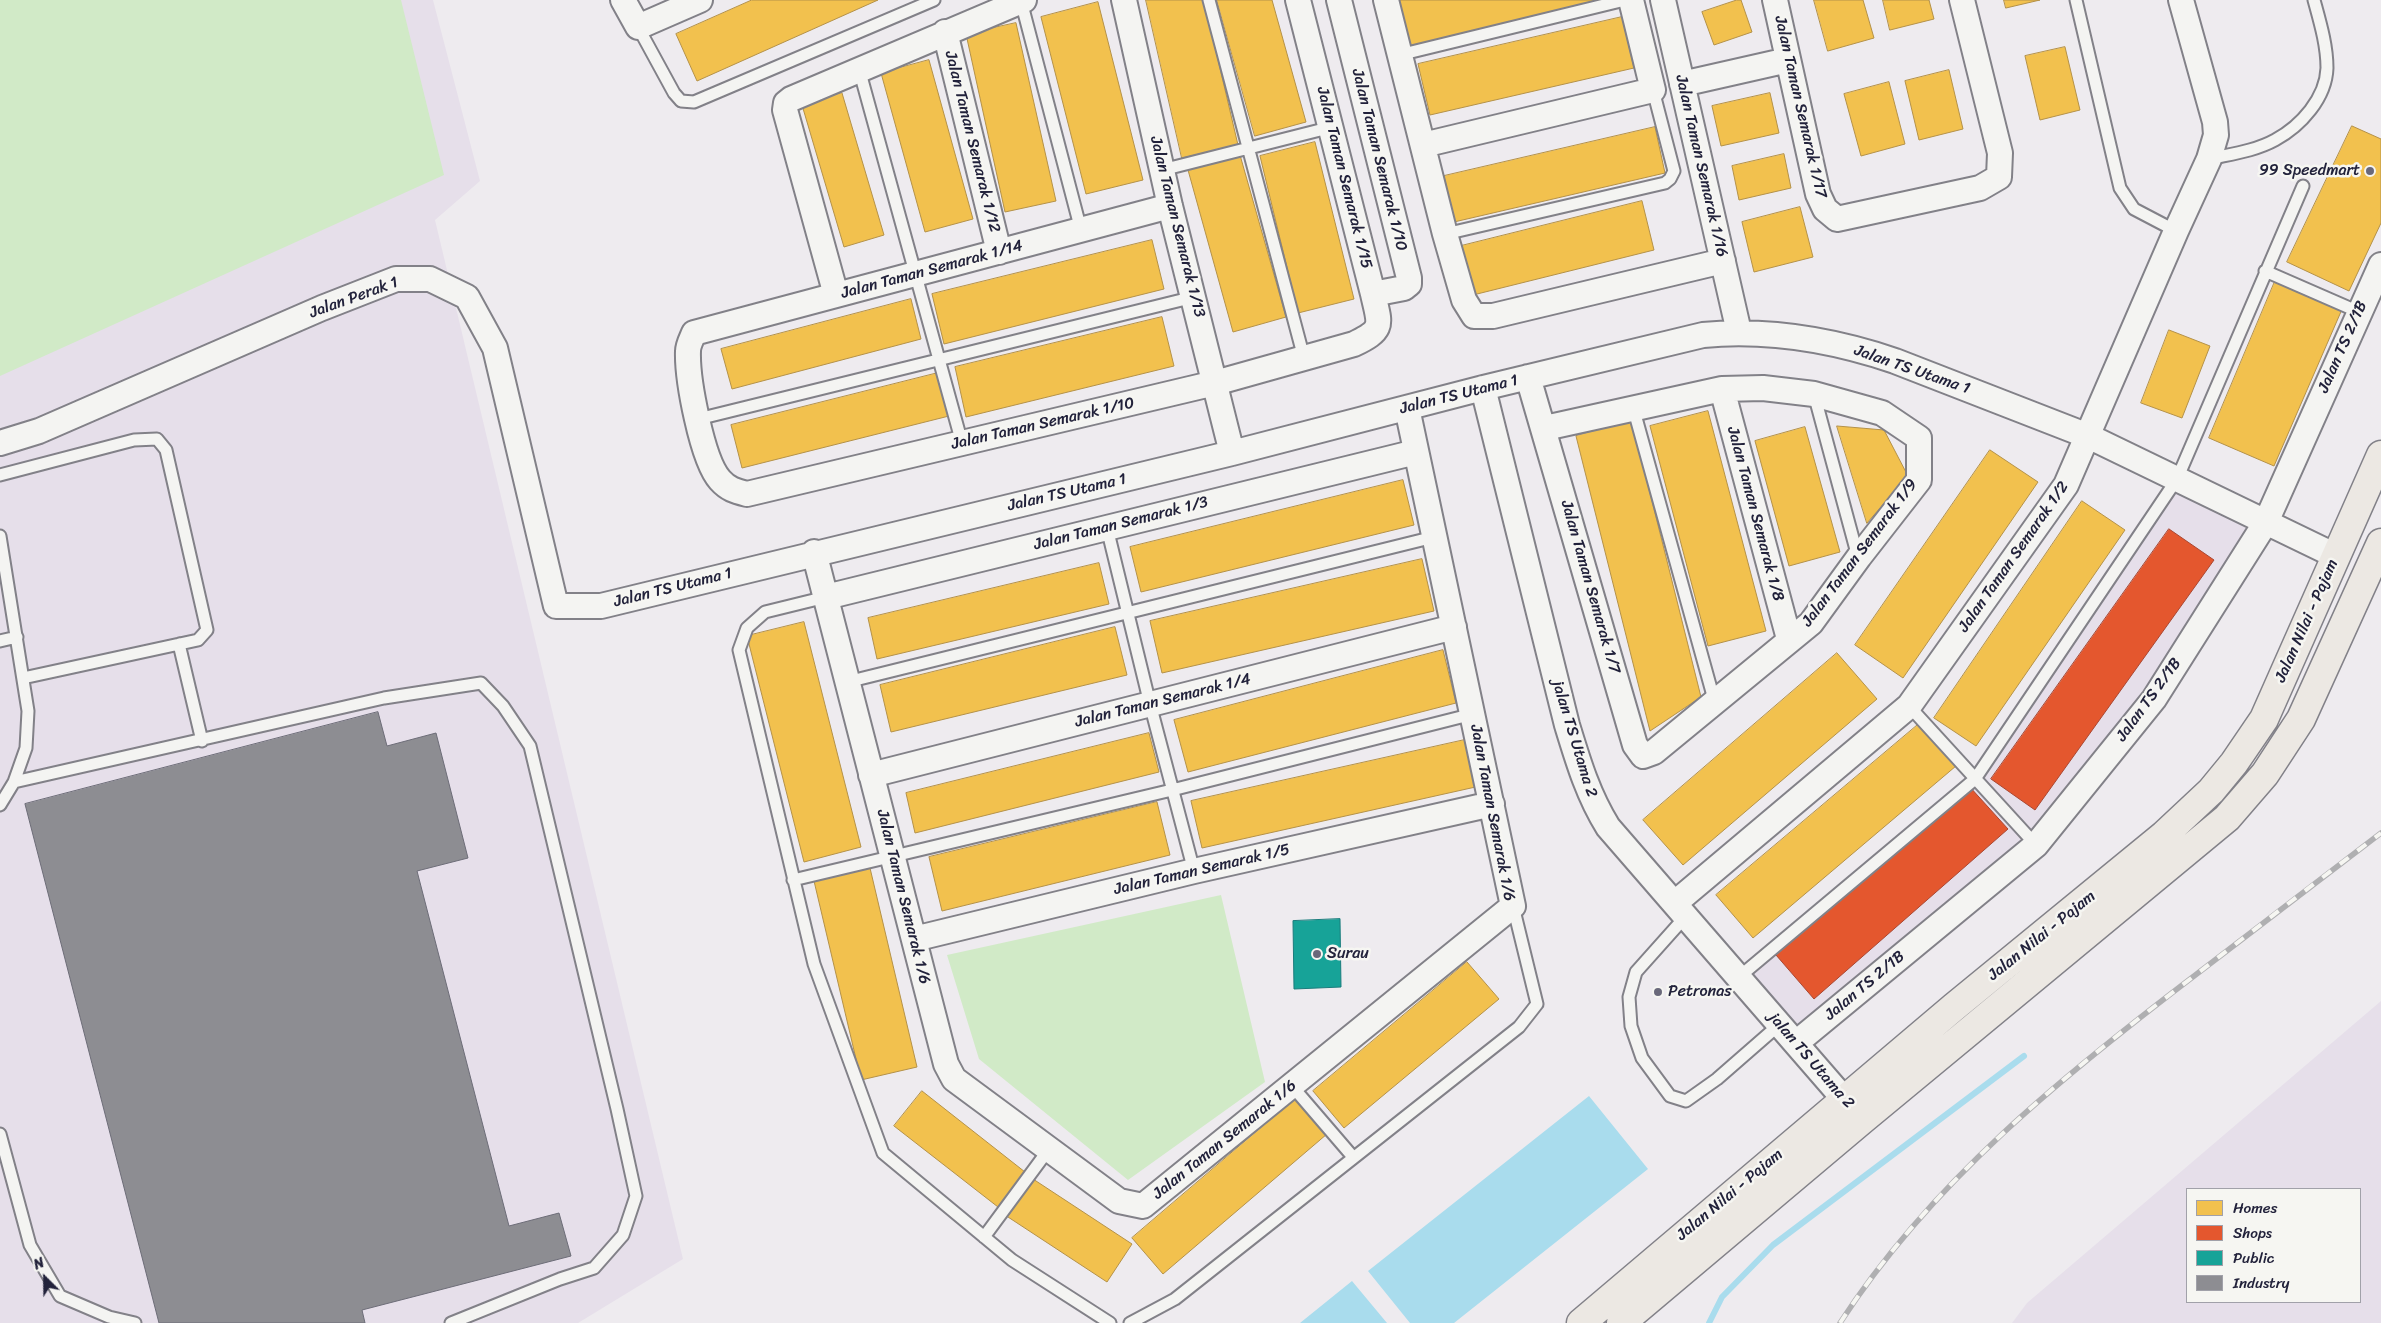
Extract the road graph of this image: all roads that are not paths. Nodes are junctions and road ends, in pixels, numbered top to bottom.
1 (623, 0) edge
2 (700, 0) edge
3 (934, 0) edge
4 (1124, 0) edge
5 (1209, 0) edge
6 (1298, 0) edge
7 (1339, 0) edge
8 (1386, 0) edge
9 (1625, 0) edge
10 (1631, 0) edge
11 (1663, 0) edge
12 (1775, 0) edge
13 (1962, 0) edge
14 (2076, 0) edge
15 (2181, 0) edge
16 (2314, 0) edge
17 (1023, 1) edge
18 (638, 27) junction
19 (945, 32) junction
20 (1399, 55) junction
21 (1788, 60) junction
22 (859, 69) junction
23 (1682, 84) junction
24 (1653, 90) junction
25 (1332, 127) junction
26 (1423, 145) junction
27 (1248, 148) junction
28 (2209, 159) junction
29 (1162, 170) junction
30 (2304, 186) dead end
31 (1170, 206) junction
32 (1081, 230) junction
33 (2176, 231) junction
34 (1444, 234) junction
35 (999, 252) junction
36 (1723, 261) junction
37 (2381, 265) edge
38 (2265, 271) junction
39 (914, 274) junction
40 (1373, 294) junction
41 (836, 295) junction
42 (1194, 296) junction
43 (2359, 312) junction
44 (1739, 332) junction
45 (1354, 344) joint
46 (1304, 358) junction
47 (938, 360) junction
48 (1528, 377) junction
49 (1215, 384) junction
50 (1483, 388) junction
51 (1722, 389) junction
52 (1814, 394) junction
53 (1633, 407) junction
54 (1407, 408) junction
55 (698, 419) junction
56 (1545, 428) junction
57 (2088, 436) junction
58 (0, 443) edge
59 (962, 443) junction
60 (1416, 452) junction
61 (1232, 454) junction
62 (2381, 455) edge
63 (0, 475) edge
64 (2178, 479) junction
65 (2266, 522) junction
66 (1107, 528) junction
67 (0, 536) edge
68 (1434, 537) junction
69 (2381, 543) edge
70 (814, 552) junction
71 (2336, 556) junction
72 (1858, 557) junction
73 (826, 597) junction
74 (556, 606) joint
75 (1128, 614) junction
76 (1454, 627) junction
77 (17, 637) junction
78 (1789, 639) junction
79 (0, 641) edge
80 (179, 644) junction
81 (23, 678) junction
82 (847, 682) junction
83 (1715, 703) junction
84 (1150, 704) junction
85 (1909, 706) junction
86 (1472, 714) junction
87 (202, 740) junction
88 (1635, 745) joint
89 (871, 775) junction
90 (1975, 778) junction
91 (14, 782) junction
92 (1172, 790) junction
93 (1492, 804) junction
94 (0, 805) edge
95 (2036, 845) junction
96 (892, 855) junction
97 (1194, 871) junction
98 (793, 880) junction
99 (1513, 906) junction
100 (1680, 910) junction
101 (914, 939) junction
102 (1739, 977) junction
103 (1780, 1024) junction
104 (1796, 1043) junction
105 (1292, 1086) junction
106 (1844, 1099) junction
107 (1862, 1120) junction
108 (0, 1134) edge
109 (1050, 1149) junction
110 (1353, 1158) junction
111 (984, 1236) junction
112 (135, 1323) edge
113 (451, 1323) edge
114 (1110, 1323) edge
115 (1130, 1323) edge
116 (1581, 1323) edge
117 (1621, 1323) edge

1 - 18 street
2 - 18 street
3 - 18 lane
4 - 29 street, Jalan Taman Semarak 1/13
5 - 27 lane
6 - 25 street, Jalan Taman Semarak 1/15
7 - 40 street, Jalan Taman Semarak 1/10
8 - 20 street
9 - 20 lane
10 - 24 street
11 - 23 street, Jalan Taman Semarak 1/16
12 - 21 street, Jalan Taman Semarak 1/17
13 - 21 street, Jalan Taman Semarak 1/17
14 - 33 lane
15 - 28 street, Jalan Taman Semarak 1/2
16 - 28 lane
17 - 19 street
17 - 32 lane
19 - 22 street
19 - 35 street, Jalan Taman Semarak 1/12
20 - 26 street
21 - 23 street
22 - 39 lane
22 - 41 street
23 - 36 street, Jalan Taman Semarak 1/16
24 - 26 street
24 - 34 lane
25 - 27 lane
25 - 40 street, Jalan Taman Semarak 1/15
26 - 34 street
27 - 29 lane
27 - 46 lane
28 - 33 street, Jalan Taman Semarak 1/2
29 - 31 street, Jalan Taman Semarak 1/13
30 - 38 lane
31 - 32 street, Jalan Taman Semarak 1/14
31 - 42 street, Jalan Taman Semarak 1/13
32 - 35 street, Jalan Taman Semarak 1/14
33 - 57 street, Jalan Taman Semarak 1/2
34 - 36 street
35 - 39 street, Jalan Taman Semarak 1/14
36 - 44 street, Jalan Taman Semarak 1/16
37 - 43 street, Jalan TS 2/1B
38 - 43 lane
38 - 64 lane
39 - 41 street, Jalan Taman Semarak 1/14
39 - 47 lane
40 - 45 street, Jalan Taman Semarak 1/15
41 - 55 street, Jalan Taman Semarak 1/14
42 - 47 lane
42 - 49 street, Jalan Taman Semarak 1/13
43 - 65 street, Jalan TS 2/1B
44 - 48 street, Jalan TS Utama 1
44 - 57 street, Jalan TS Utama 1
45 - 46 street, Jalan Taman Semarak 1/10
46 - 49 street, Jalan Taman Semarak 1/10
47 - 55 lane
47 - 59 lane
48 - 50 street, Jalan TS Utama 1
48 - 56 street, Jalan Taman Semarak 1/7
49 - 59 street, Jalan Taman Semarak 1/10
49 - 61 street, Jalan Taman Semarak 1/13
50 - 54 street, Jalan TS Utama 1
50 - 100 street, jalan TS Utama 2
51 - 52 street, Jalan Taman Semarak 1/9
51 - 53 street, Jalan Taman Semarak 1/9
51 - 78 street, Jalan Taman Semarak 1/8
52 - 72 lane
52 - 72 street, Jalan Taman Semarak 1/9
53 - 56 street, Jalan Taman Semarak 1/9
53 - 83 lane
54 - 60 street, Jalan Taman Semarak 1/6
54 - 61 street, Jalan TS Utama 1
55 - 59 street, Jalan Taman Semarak 1/10
56 - 88 street, Jalan Taman Semarak 1/7
57 - 64 street, Jalan TS Utama 1
57 - 85 street, Jalan Taman Semarak 1/2
58 - 74 street, Jalan Perak 1
60 - 66 street, Jalan Taman Semarak 1/3
60 - 68 street, Jalan Taman Semarak 1/6
61 - 70 street, Jalan TS Utama 1
62 - 71 main road, Jalan Nilai - Pajam
63 - 80 lane
64 - 65 street, Jalan TS Utama 1
64 - 90 lane
65 - 71 street, Jalan TS Utama 1
65 - 95 street, Jalan TS 2/1B
66 - 73 street, Jalan Taman Semarak 1/3
66 - 75 lane
67 - 77 lane
68 - 75 lane
68 - 76 street, Jalan Taman Semarak 1/6
69 - 107 main road, Jalan Nilai - Pajam
70 - 73 street, Jalan Taman Semarak 1/6
70 - 74 street, Jalan TS Utama 1
71 - 106 main road, Jalan Nilai - Pajam
72 - 78 street, Jalan Taman Semarak 1/9
73 - 82 street, Jalan Taman Semarak 1/6
73 - 98 lane
75 - 82 lane
75 - 84 lane
76 - 84 street, Jalan Taman Semarak 1/4
76 - 86 street, Jalan Taman Semarak 1/6
77 - 79 lane
77 - 81 lane
78 - 83 street, Jalan Taman Semarak 1/9
80 - 81 lane
80 - 87 lane
81 - 91 lane
82 - 89 street, Jalan Taman Semarak 1/6
83 - 88 street, Jalan Taman Semarak 1/9
84 - 89 street, Jalan Taman Semarak 1/4
84 - 92 lane
85 - 90 lane
85 - 100 street, Jalan Taman Semarak 1/2
86 - 92 lane
86 - 93 street, Jalan Taman Semarak 1/6
87 - 91 lane
87 - 113 lane
89 - 96 street, Jalan Taman Semarak 1/6
90 - 95 lane
90 - 102 lane
91 - 94 lane
92 - 96 lane
92 - 97 lane
93 - 97 street, Jalan Taman Semarak 1/5
93 - 99 street, Jalan Taman Semarak 1/6
95 - 104 street, Jalan TS 2/1B
96 - 98 lane
96 - 101 street, Jalan Taman Semarak 1/6
97 - 101 street, Jalan Taman Semarak 1/5
98 - 111 lane
99 - 105 street, Jalan Taman Semarak 1/6
99 - 110 lane
100 - 102 street, jalan TS Utama 2
100 - 103 lane
101 - 109 street, Jalan Taman Semarak 1/6
102 - 103 street, jalan TS Utama 2
103 - 104 street, jalan TS Utama 2
104 - 106 street, jalan TS Utama 2
105 - 109 street, Jalan Taman Semarak 1/6
105 - 110 lane
106 - 107 street, jalan TS Utama 2
106 - 116 main road, Jalan Nilai - Pajam
107 - 117 main road, Jalan Nilai - Pajam
108 - 112 lane
109 - 111 lane
110 - 115 lane
111 - 114 lane

